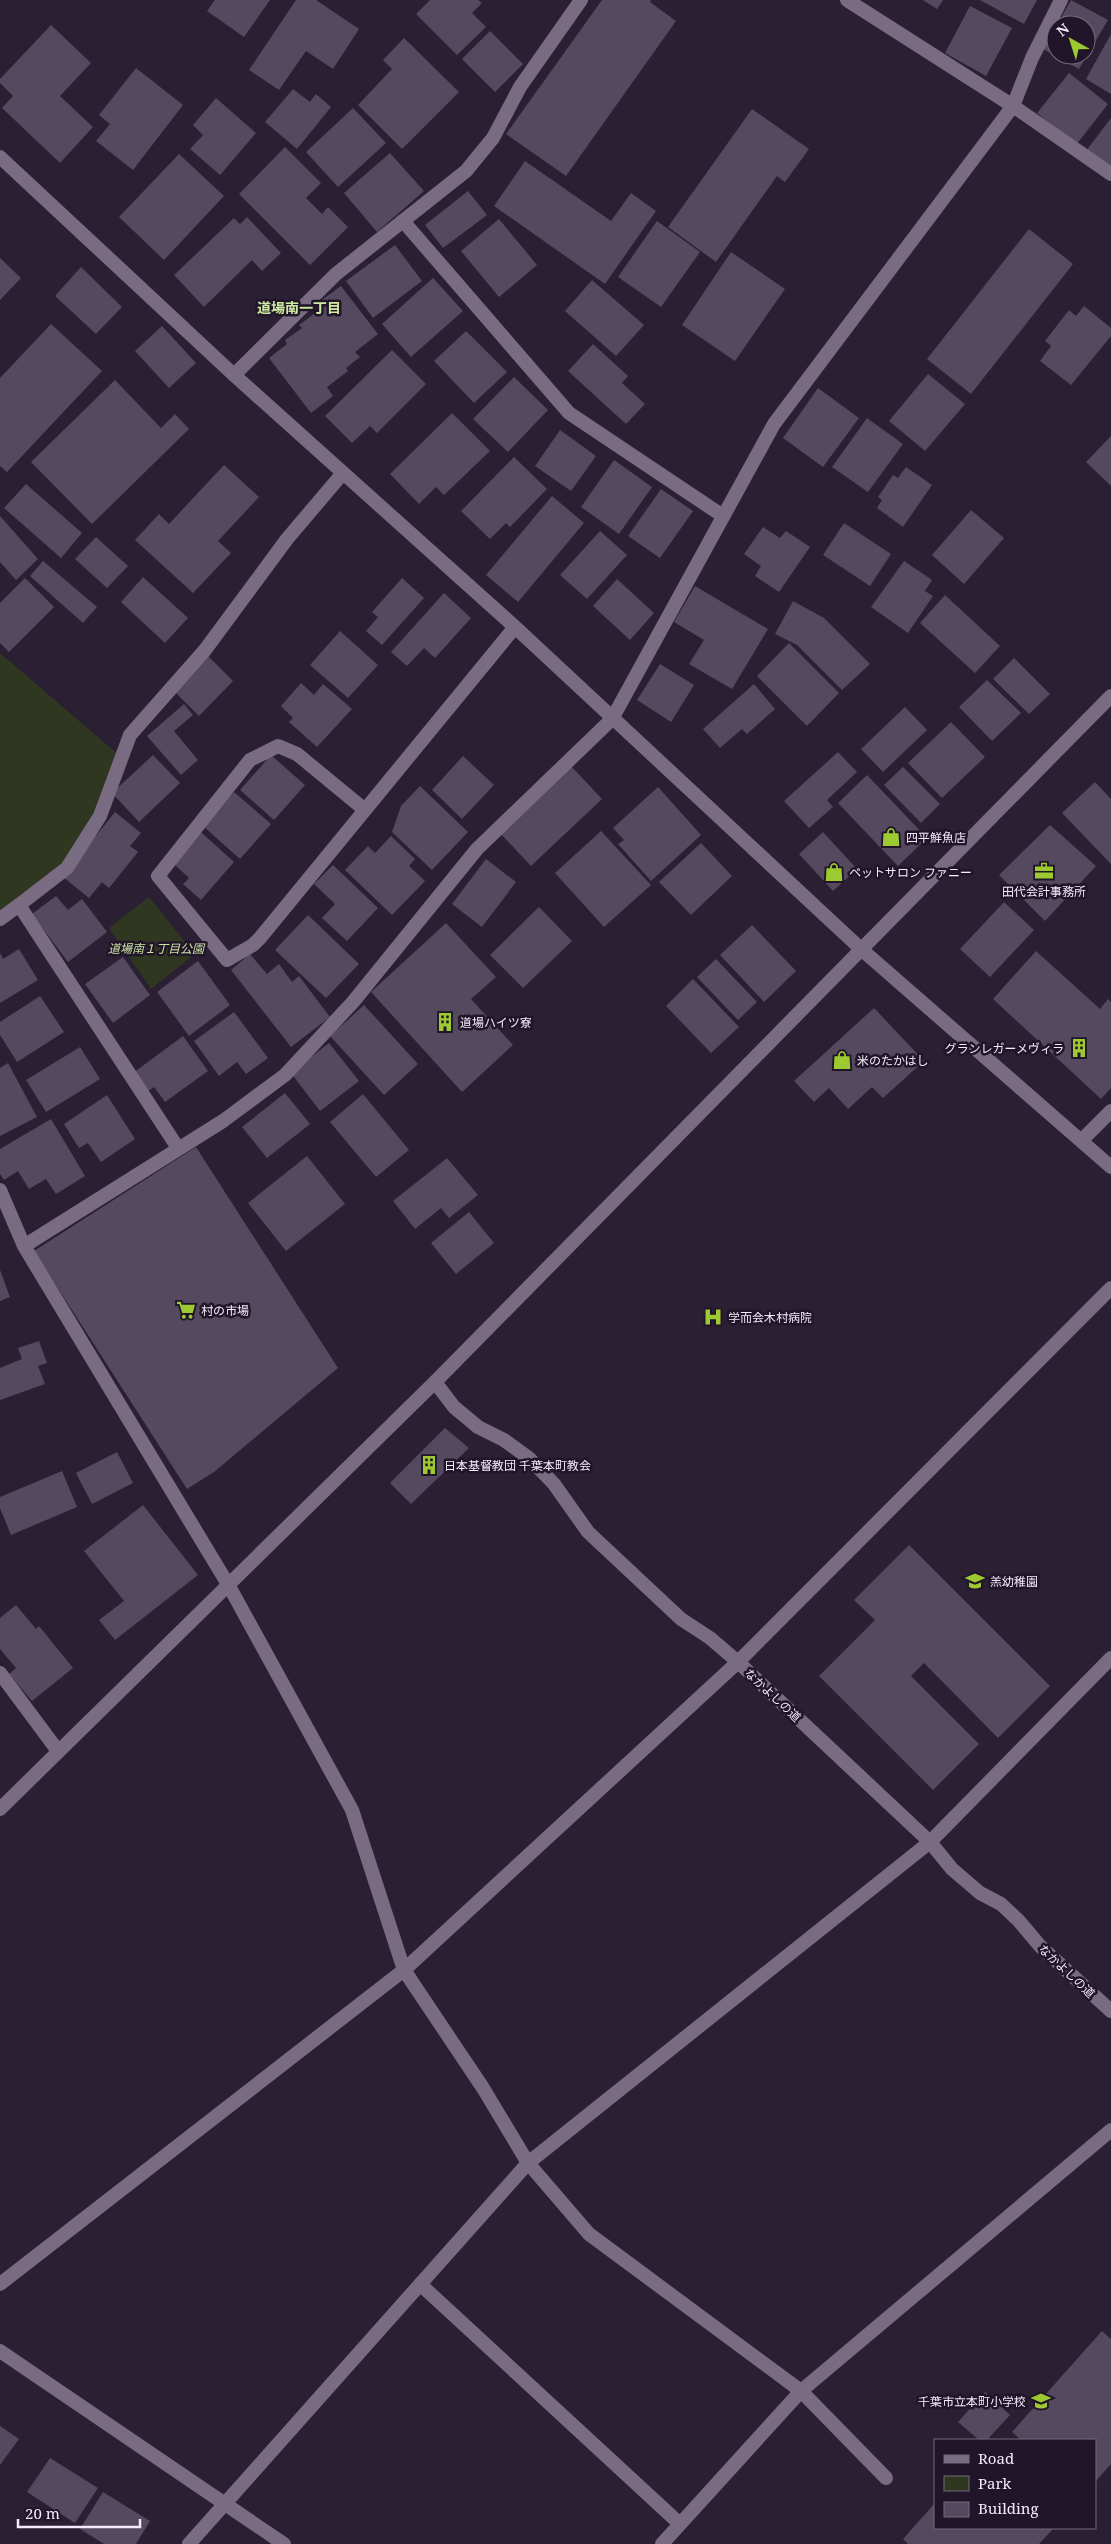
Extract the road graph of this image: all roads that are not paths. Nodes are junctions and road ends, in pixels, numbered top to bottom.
1 (581, 0) edge
2 (847, 0) edge
3 (1061, 0) edge
4 (1013, 106) junction
5 (0, 157) edge
6 (1111, 174) edge
7 (403, 221) junction
8 (234, 375) junction
9 (343, 473) junction
10 (723, 516) junction
11 (515, 628) junction
12 (1111, 696) edge
13 (612, 719) junction
14 (365, 810) junction
15 (19, 905) junction
16 (0, 920) edge
17 (861, 949) junction
18 (1111, 1111) edge
19 (1082, 1140) junction
20 (178, 1148) junction
21 (1111, 1167) edge
22 (0, 1190) edge
23 (24, 1246) junction
24 (1111, 1288) edge
25 (435, 1382) junction
26 (229, 1586) junction
27 (1111, 1658) edge
28 (738, 1662) junction
29 (0, 1673) edge
30 (58, 1751) junction
31 (0, 1808) edge
32 (930, 1842) junction
33 (404, 1970) junction
34 (1111, 2011) edge
35 (1111, 2130) edge
36 (528, 2164) junction
37 (0, 2284) edge
38 (420, 2284) junction
39 (0, 2351) edge
40 (801, 2391) junction
41 (886, 2478) dead end
42 (223, 2504) junction
43 (680, 2524) junction
44 (189, 2544) edge
45 (284, 2544) edge
46 (662, 2544) edge

1 - 7 street
2 - 4 street
3 - 4 street
4 - 6 street
4 - 10 street
5 - 8 street
7 - 8 street
7 - 10 street
8 - 9 street
9 - 11 street
9 - 15 street
10 - 13 street
11 - 13 street
11 - 14 street
12 - 17 street
13 - 17 street
13 - 20 street
14 - 14 street
15 - 16 street
15 - 20 street
17 - 19 street
17 - 25 street
18 - 19 street
19 - 21 street
20 - 23 street
22 - 23 street
23 - 26 street
24 - 28 street
25 - 26 street
25 - 28 street, なかよしの道
26 - 30 street
26 - 33 street
27 - 32 street
28 - 32 street, なかよしの道
28 - 33 street
29 - 30 street
30 - 31 street
32 - 34 street, なかよしの道
32 - 36 street
33 - 36 street
33 - 37 street
35 - 40 street
36 - 38 street
36 - 40 street
38 - 42 street
38 - 43 street
39 - 42 street
40 - 41 street
40 - 43 street
42 - 44 street
42 - 45 street
43 - 46 street

